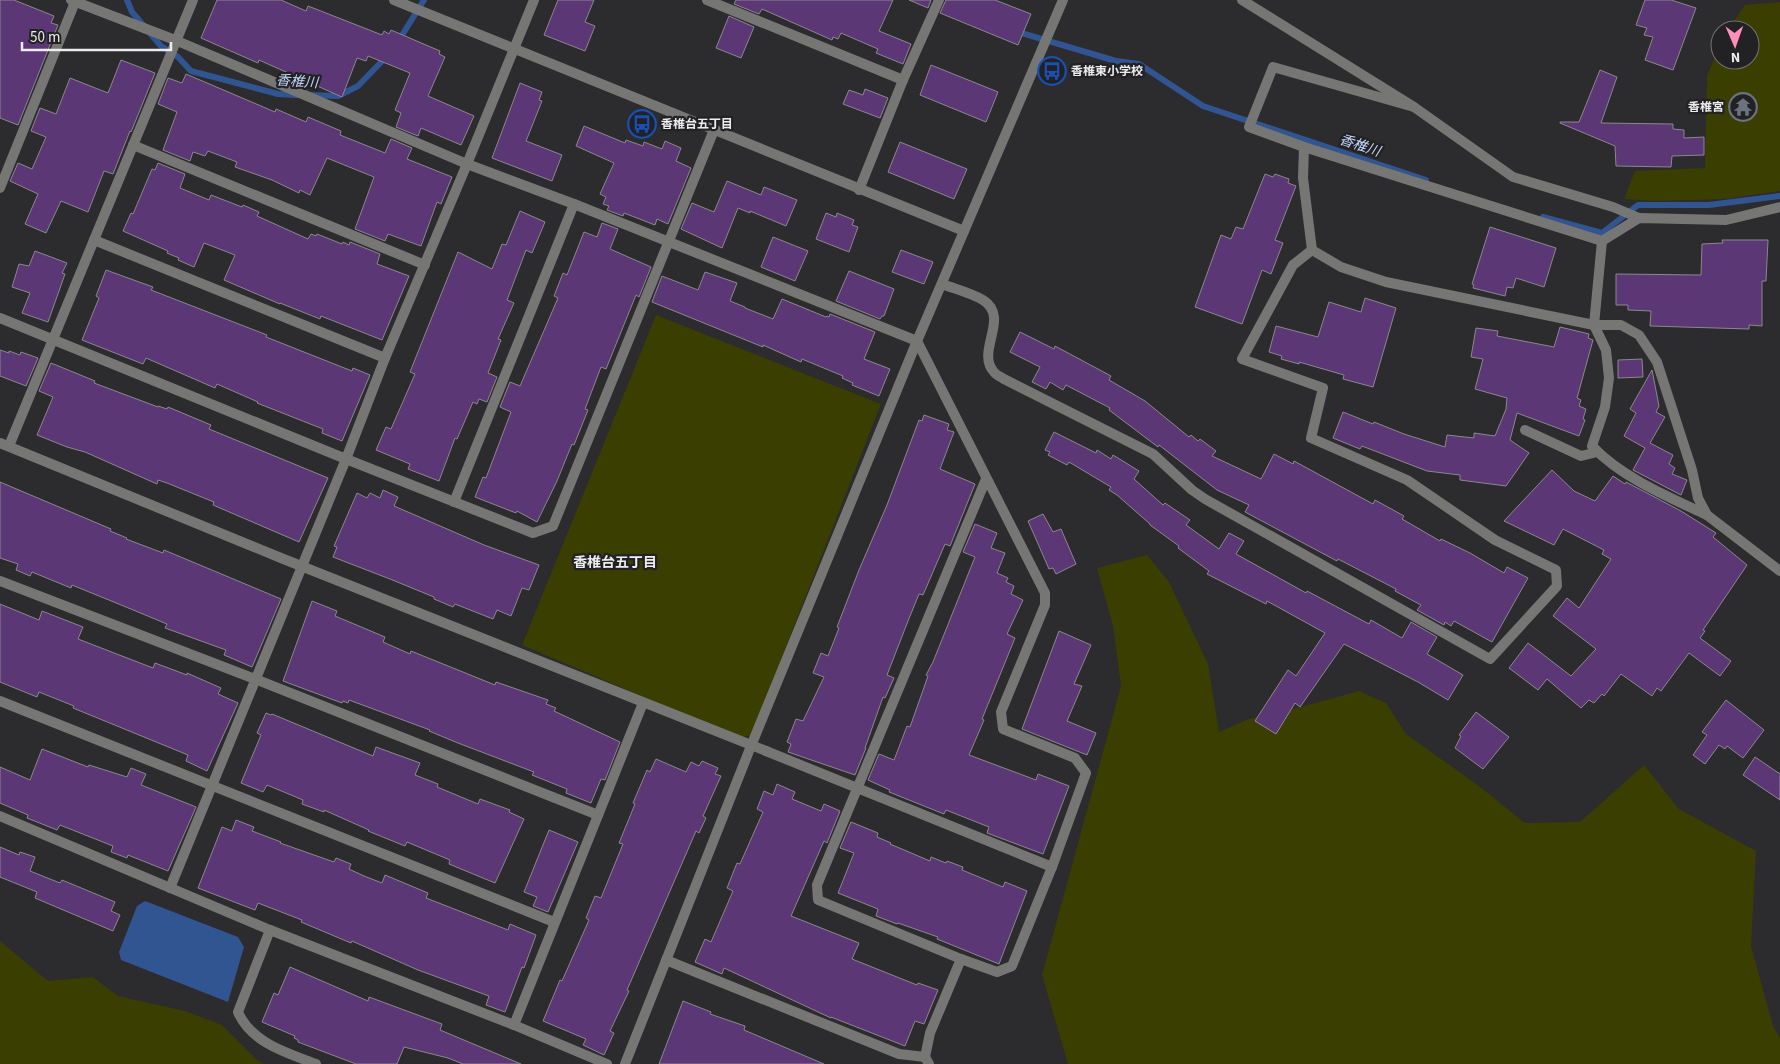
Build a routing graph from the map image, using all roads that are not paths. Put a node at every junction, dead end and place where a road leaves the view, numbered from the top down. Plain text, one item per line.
1 (193, 0) edge
2 (394, 0) edge
3 (534, 0) edge
4 (707, 0) edge
5 (939, 0) edge
6 (1062, 0) edge
7 (1242, 0) edge
8 (73, 1) edge
9 (175, 40) junction
10 (515, 48) junction
11 (904, 80) junction
12 (1414, 107) junction
13 (714, 130) junction
14 (134, 145) junction
15 (1304, 147) junction
16 (468, 164) junction
17 (0, 188) edge
18 (859, 190) junction
19 (574, 204) junction
20 (1780, 207) edge
21 (1639, 218) junction
22 (964, 232) junction
23 (94, 240) junction
24 (1602, 241) junction
25 (668, 243) junction
26 (1312, 250) junction
27 (425, 265) junction
28 (942, 284) junction
29 (0, 318) edge
30 (1594, 325) junction
31 (53, 341) junction
32 (917, 341) junction
33 (385, 358) junction
34 (1525, 430) dead end
35 (5, 444) edge
36 (1597, 452) junction
37 (346, 459) junction
38 (986, 479) junction
39 (454, 502) junction
40 (1707, 515) junction
41 (302, 565) junction
42 (1780, 572) edge
43 (0, 581) edge
44 (255, 679) junction
45 (0, 701) edge
46 (643, 704) junction
47 (751, 746) junction
48 (212, 784) junction
49 (857, 788) junction
50 (598, 815) junction
51 (0, 816) edge
52 (1052, 866) junction
53 (170, 888) junction
54 (554, 922) junction
55 (270, 930) junction
56 (961, 959) junction
57 (666, 960) junction
58 (514, 1025) junction
59 (927, 1060) edge
60 (316, 1064) edge
61 (607, 1064) edge
62 (625, 1064) edge

1 - 9 street
2 - 10 street
3 - 10 street
4 - 11 street
5 - 11 street
6 - 22 street
7 - 12 street
8 - 9 street
8 - 17 street
9 - 14 street
9 - 16 street
10 - 13 street
10 - 16 street
11 - 18 street
12 - 15 street
12 - 21 street
13 - 18 street
13 - 25 street
14 - 23 street
14 - 27 street
15 - 24 street
15 - 26 street
16 - 19 street
16 - 27 street
18 - 22 street
19 - 25 street
19 - 39 street
20 - 21 street
21 - 24 street
22 - 28 street
23 - 31 street
23 - 33 street
24 - 30 street
25 - 32 street
25 - 39 street
26 - 28 street
26 - 30 street
27 - 33 street
28 - 32 street
29 - 31 street
30 - 36 street
30 - 40 street
31 - 35 street
31 - 37 street
32 - 38 street
32 - 47 street
33 - 37 street
34 - 36 street
35 - 41 street
36 - 40 street
37 - 39 street
37 - 41 street
38 - 49 street
38 - 52 street
40 - 42 street
41 - 44 street
41 - 46 street
43 - 44 street
44 - 48 street
44 - 50 street
45 - 48 street
46 - 47 street
46 - 50 street
47 - 49 street
47 - 57 street
48 - 53 street
48 - 54 street
49 - 52 street
49 - 56 street
50 - 54 street
51 - 53 street
52 - 56 street
53 - 55 street
54 - 58 street
55 - 58 street
55 - 60 street
56 - 59 street
57 - 59 street
57 - 62 street
58 - 61 street

